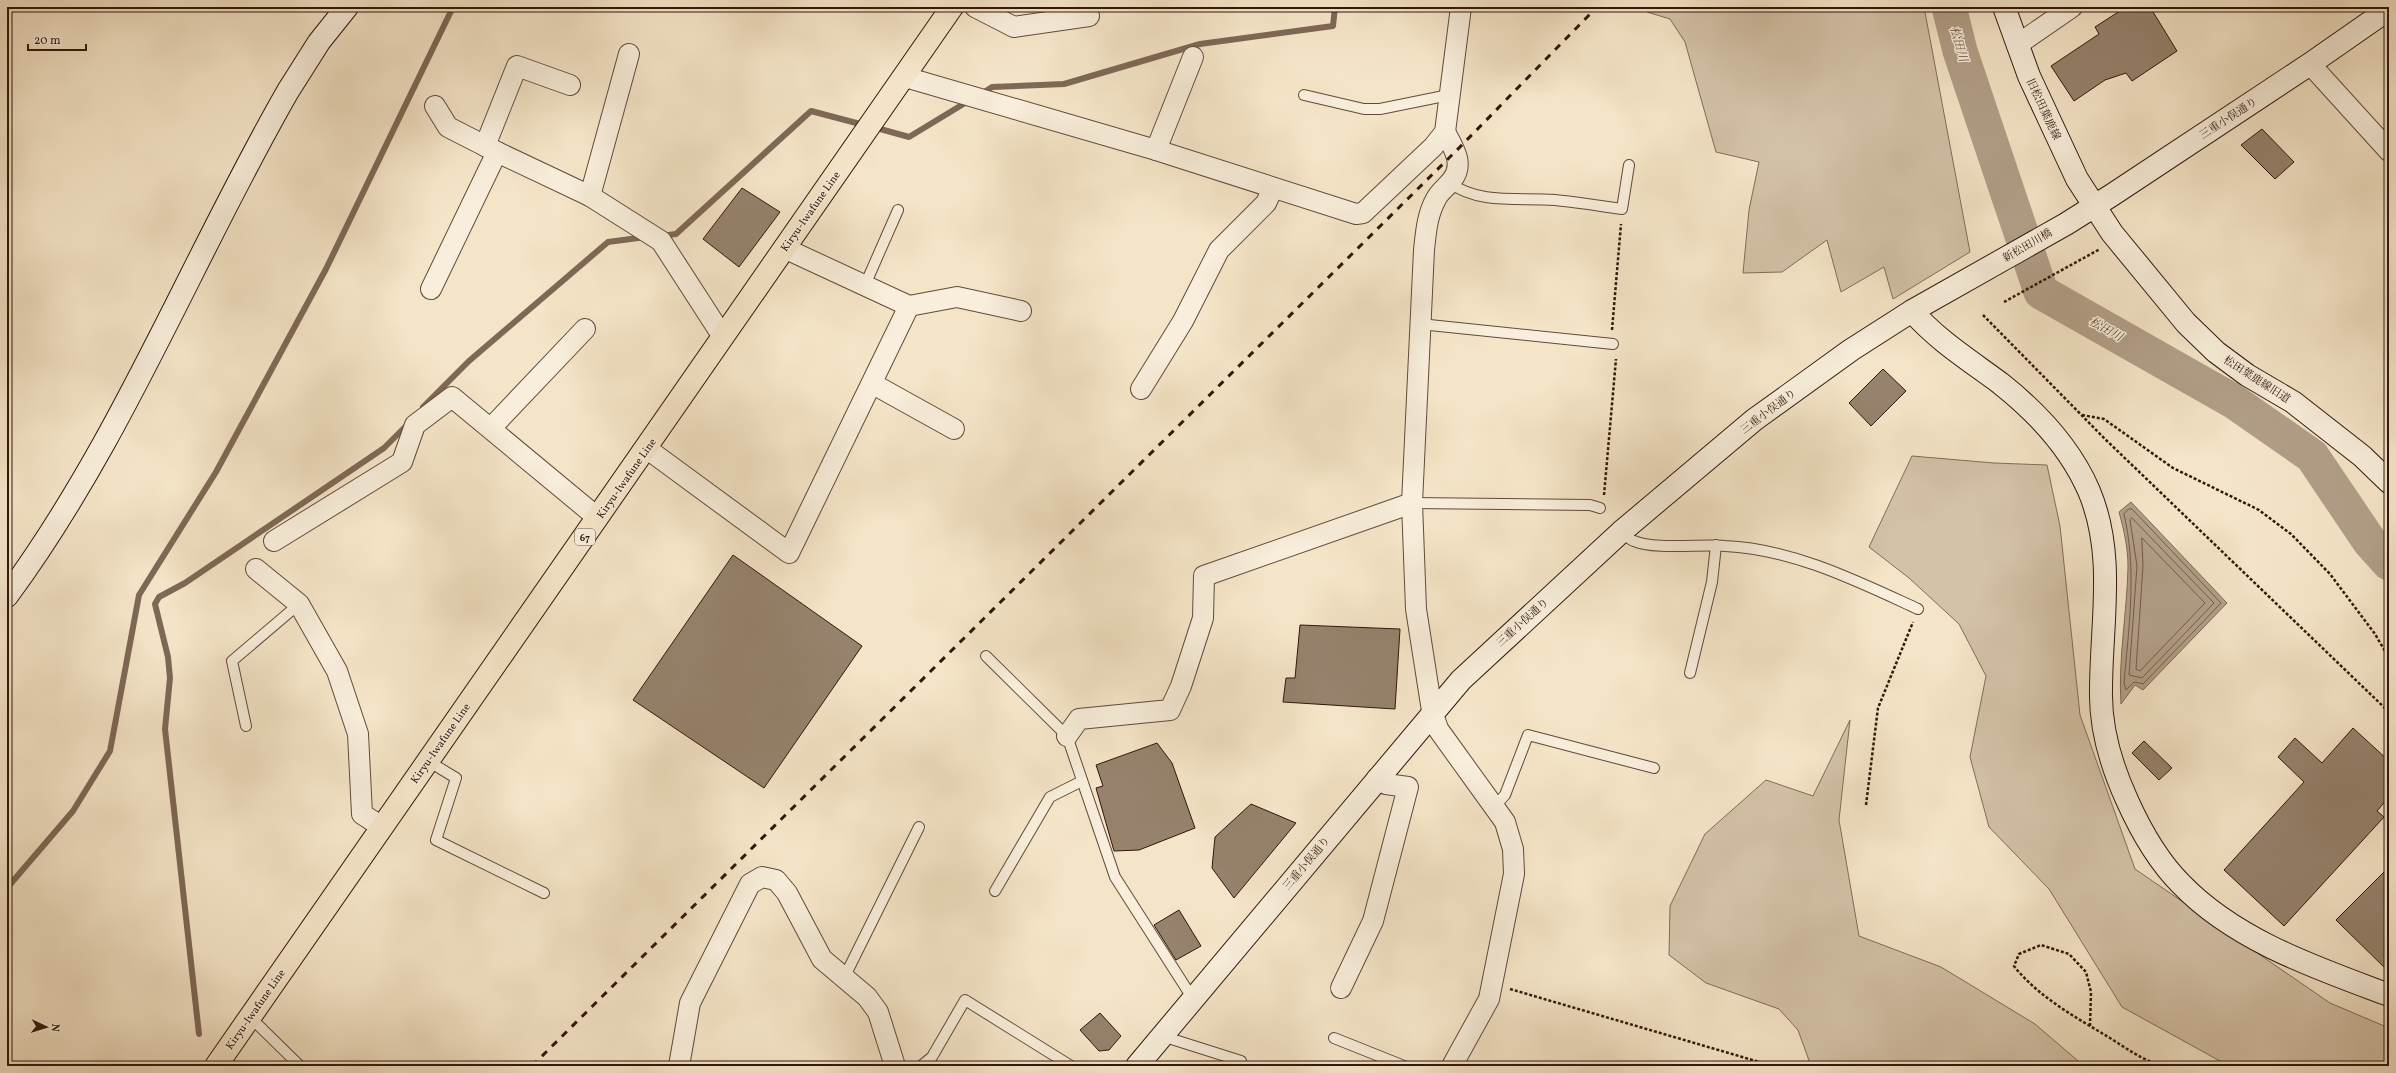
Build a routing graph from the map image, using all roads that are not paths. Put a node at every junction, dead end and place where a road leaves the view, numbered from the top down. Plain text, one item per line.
1 (347, 7) edge
2 (952, 7) edge
3 (975, 7) edge
4 (1461, 7) edge
5 (2004, 7) edge
6 (2072, 7) edge
7 (2389, 9) edge
8 (1089, 16) dead end
9 (2017, 45) junction
10 (629, 54) dead end
11 (1192, 57) dead end
12 (2310, 64) junction
13 (905, 77) junction
14 (570, 85) dead end
15 (1304, 94) dead end
16 (1449, 95) junction
17 (435, 106) dead end
18 (1445, 132) junction
19 (491, 149) junction
20 (1156, 150) junction
21 (2389, 151) edge
22 (1629, 165) dead end
23 (1450, 183) junction
24 (1273, 188) junction
25 (590, 196) junction
26 (2093, 207) junction
27 (898, 210) dead end
28 (2066, 224) joint
29 (784, 248) junction
30 (1990, 267) joint
31 (865, 285) junction
32 (431, 289) dead end
33 (909, 306) junction
34 (1912, 311) junction
35 (1021, 312) dead end
36 (1420, 324) junction
37 (585, 329) dead end
38 (723, 337) junction
39 (1614, 344) dead end
40 (873, 384) junction
41 (1141, 389) dead end
42 (491, 428) junction
43 (954, 429) dead end
44 (646, 448) junction
45 (2389, 482) edge
46 (1412, 503) junction
47 (1600, 508) dead end
48 (598, 518) junction
49 (1621, 532) junction
50 (274, 541) dead end
51 (1716, 545) junction
52 (256, 569) dead end
53 (7, 596) edge
54 (299, 604) junction
55 (1918, 609) road end
56 (986, 656) dead end
57 (1690, 674) dead end
58 (1432, 711) junction
59 (246, 726) dead end
60 (1067, 736) junction
61 (428, 761) junction
62 (1654, 768) dead end
63 (1377, 778) junction
64 (1082, 781) junction
65 (1494, 807) junction
66 (382, 827) junction
67 (919, 828) dead end
68 (995, 891) dead end
69 (544, 893) dead end
70 (845, 976) junction
71 (1341, 988) dead end
72 (2389, 995) edge
73 (1193, 999) junction
74 (250, 1017) junction
75 (1162, 1036) junction
76 (1334, 1038) dead end
77 (216, 1066) edge
78 (300, 1066) edge
79 (678, 1066) edge
80 (895, 1066) edge
81 (921, 1066) edge
82 (1071, 1066) edge
83 (1137, 1066) edge
84 (1239, 1066) edge
85 (1404, 1066) edge
86 (1452, 1066) edge

1 - 53 street
2 - 13 main road, Kiryu-Iwafune Line / 67
3 - 8 street
4 - 16 street
5 - 9 street, 旧松田葉鹿線
6 - 9 street
7 - 12 street, 三重小俣通り
9 - 26 street, 旧松田葉鹿線
10 - 25 street
11 - 20 street
12 - 21 street
12 - 26 street, 三重小俣通り
13 - 20 street
13 - 29 main road, Kiryu-Iwafune Line / 67
14 - 19 street
15 - 16 lane
16 - 18 street
17 - 19 street
18 - 23 street
18 - 24 street
19 - 25 street
19 - 32 street
20 - 24 street
22 - 23 lane
23 - 36 street
24 - 41 street
25 - 38 street
26 - 28 street, 三重小俣通り
26 - 45 street, 松田葉鹿線旧道
27 - 31 lane
28 - 30 street, 新松田川橋
29 - 31 street
29 - 38 main road, Kiryu-Iwafune Line / 67
30 - 34 street, 三重小俣通り
31 - 33 street
33 - 35 street
33 - 40 street
34 - 49 street, 三重小俣通り
34 - 72 street
36 - 39 lane
36 - 46 street
37 - 42 street
38 - 44 main road, Kiryu-Iwafune Line / 67
40 - 43 street
40 - 44 street
42 - 48 street
42 - 50 street
44 - 48 main road, Kiryu-Iwafune Line / 67
46 - 47 lane
46 - 58 street
46 - 60 street
48 - 61 main road, Kiryu-Iwafune Line / 67
49 - 51 lane
49 - 58 street, 三重小俣通り
51 - 55 lane
51 - 57 lane
52 - 54 street
54 - 59 lane
54 - 66 street
56 - 60 lane
58 - 63 street, 三重小俣通り
58 - 65 street
60 - 64 lane
61 - 66 main road, Kiryu-Iwafune Line / 67
61 - 69 lane
62 - 65 lane
63 - 71 street
63 - 73 street, 三重小俣通り
64 - 68 lane
64 - 73 lane
65 - 86 street
66 - 74 main road, Kiryu-Iwafune Line / 67
67 - 70 lane
70 - 79 street
70 - 80 street
73 - 75 street, 三重小俣通り
74 - 77 main road, Kiryu-Iwafune Line / 67
74 - 78 lane
75 - 83 street, 三重小俣通り
75 - 84 lane
76 - 85 lane
81 - 82 lane

